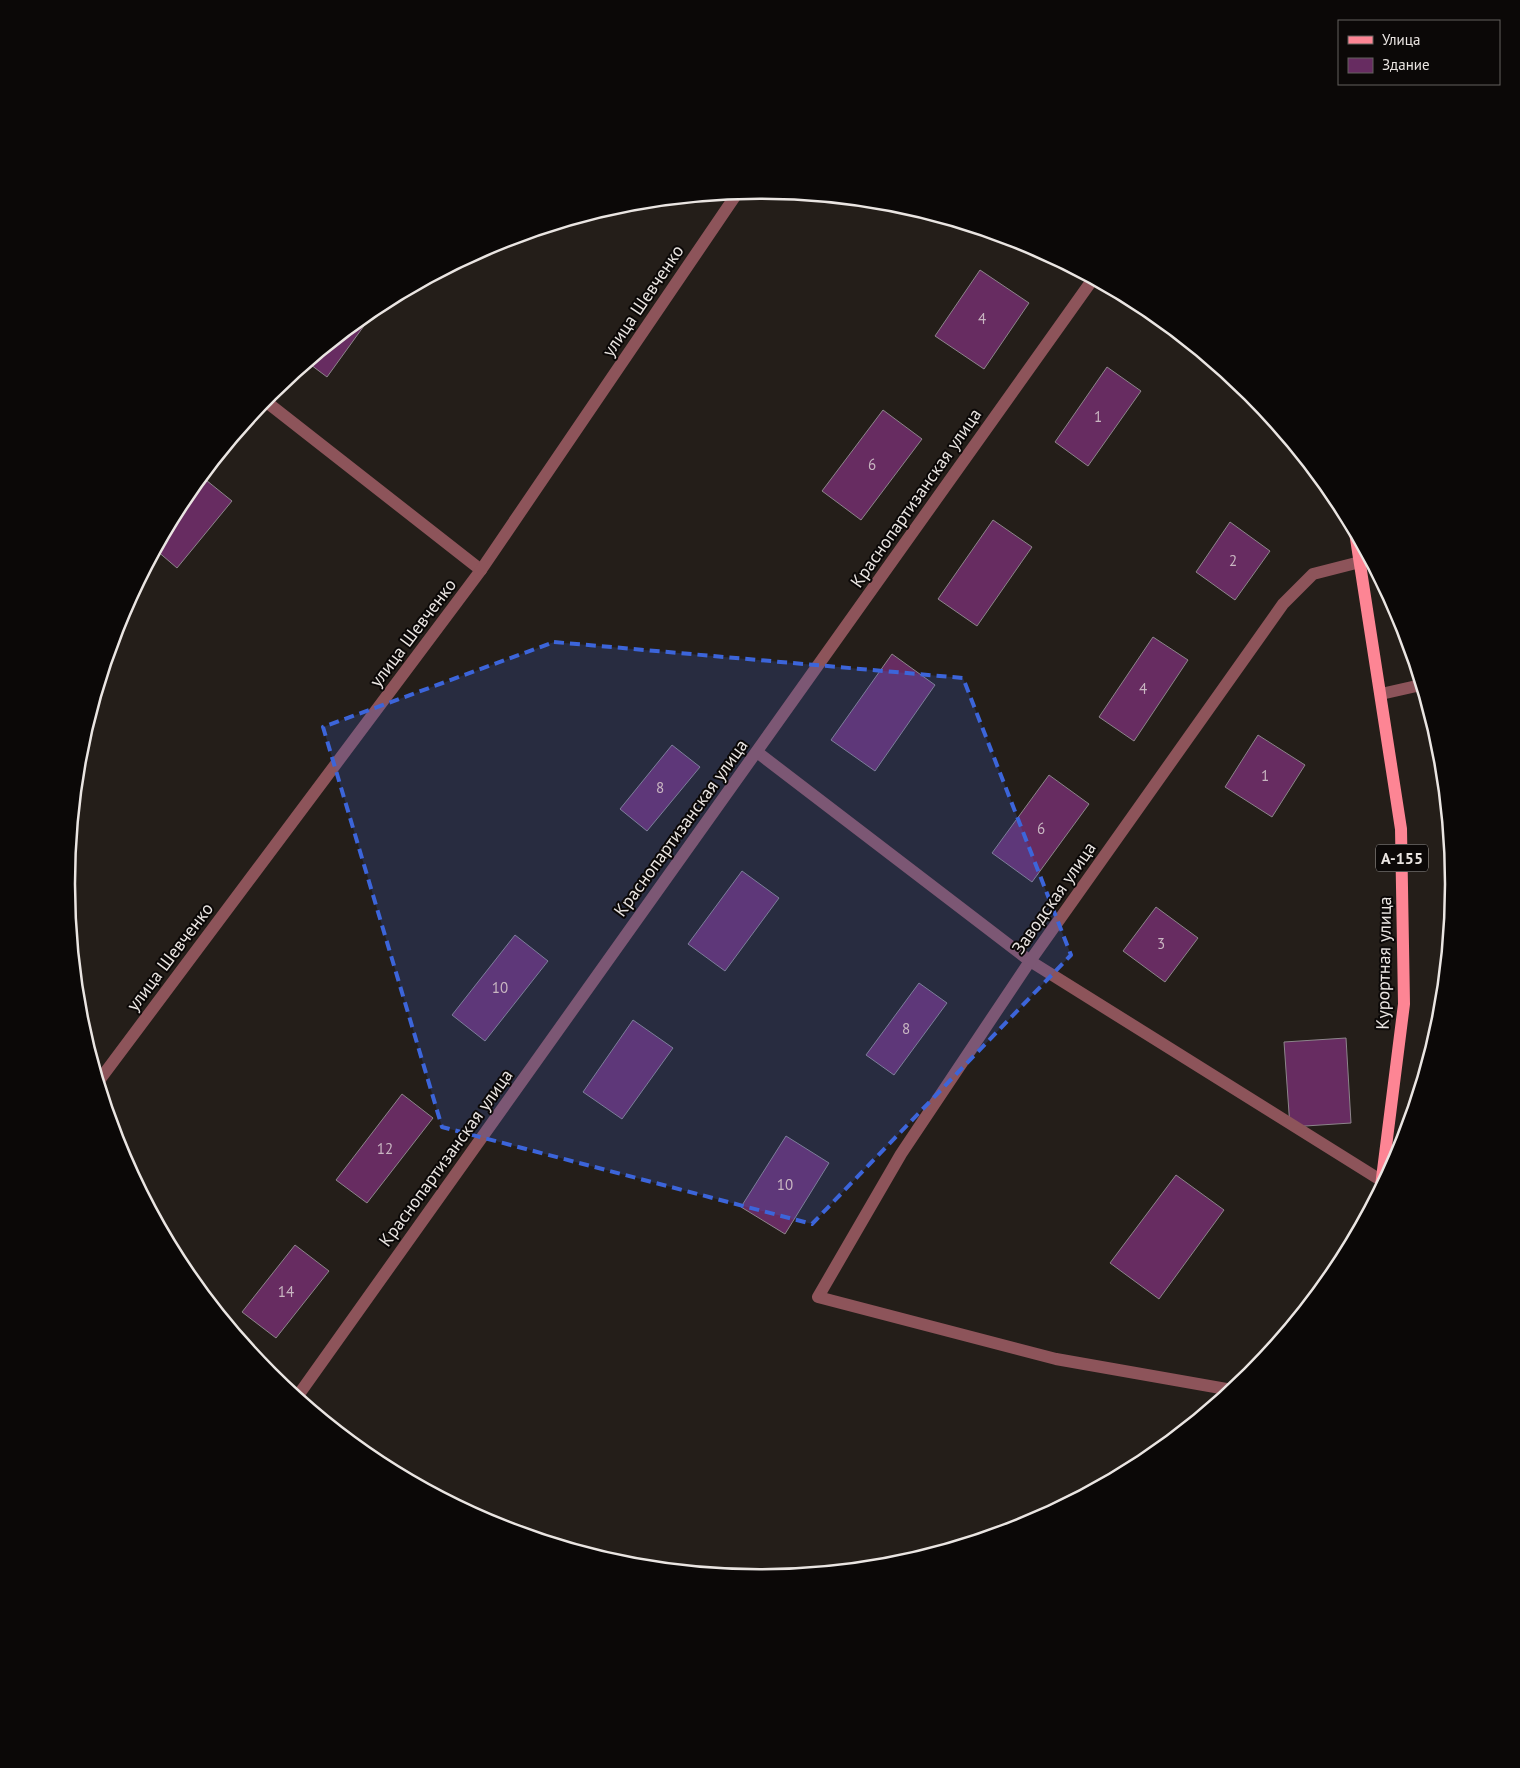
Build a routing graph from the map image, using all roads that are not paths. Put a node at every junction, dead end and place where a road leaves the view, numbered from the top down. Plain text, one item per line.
1 (733, 200) edge
2 (1089, 284) edge
3 (271, 405) edge
4 (1358, 552) edge
5 (1360, 562) junction
6 (481, 570) junction
7 (1416, 686) edge
8 (1381, 694) junction
9 (757, 752) junction
10 (1030, 961) junction
11 (103, 1076) edge
12 (1384, 1165) edge
13 (1377, 1180) edge
14 (1223, 1388) edge
15 (301, 1392) edge

1 - 6 street, улица Шевченко
2 - 9 street, Краснопартизанская улица
3 - 6 street
4 - 5 main road, Курортная улица / А-155
5 - 8 main road, Курортная улица / А-155
5 - 10 street, Заводская улица
6 - 11 street, улица Шевченко
7 - 8 street
8 - 12 main road, Курортная улица / А-155
9 - 10 street
9 - 15 street, Краснопартизанская улица
10 - 13 street
10 - 14 street, Заводская улица

